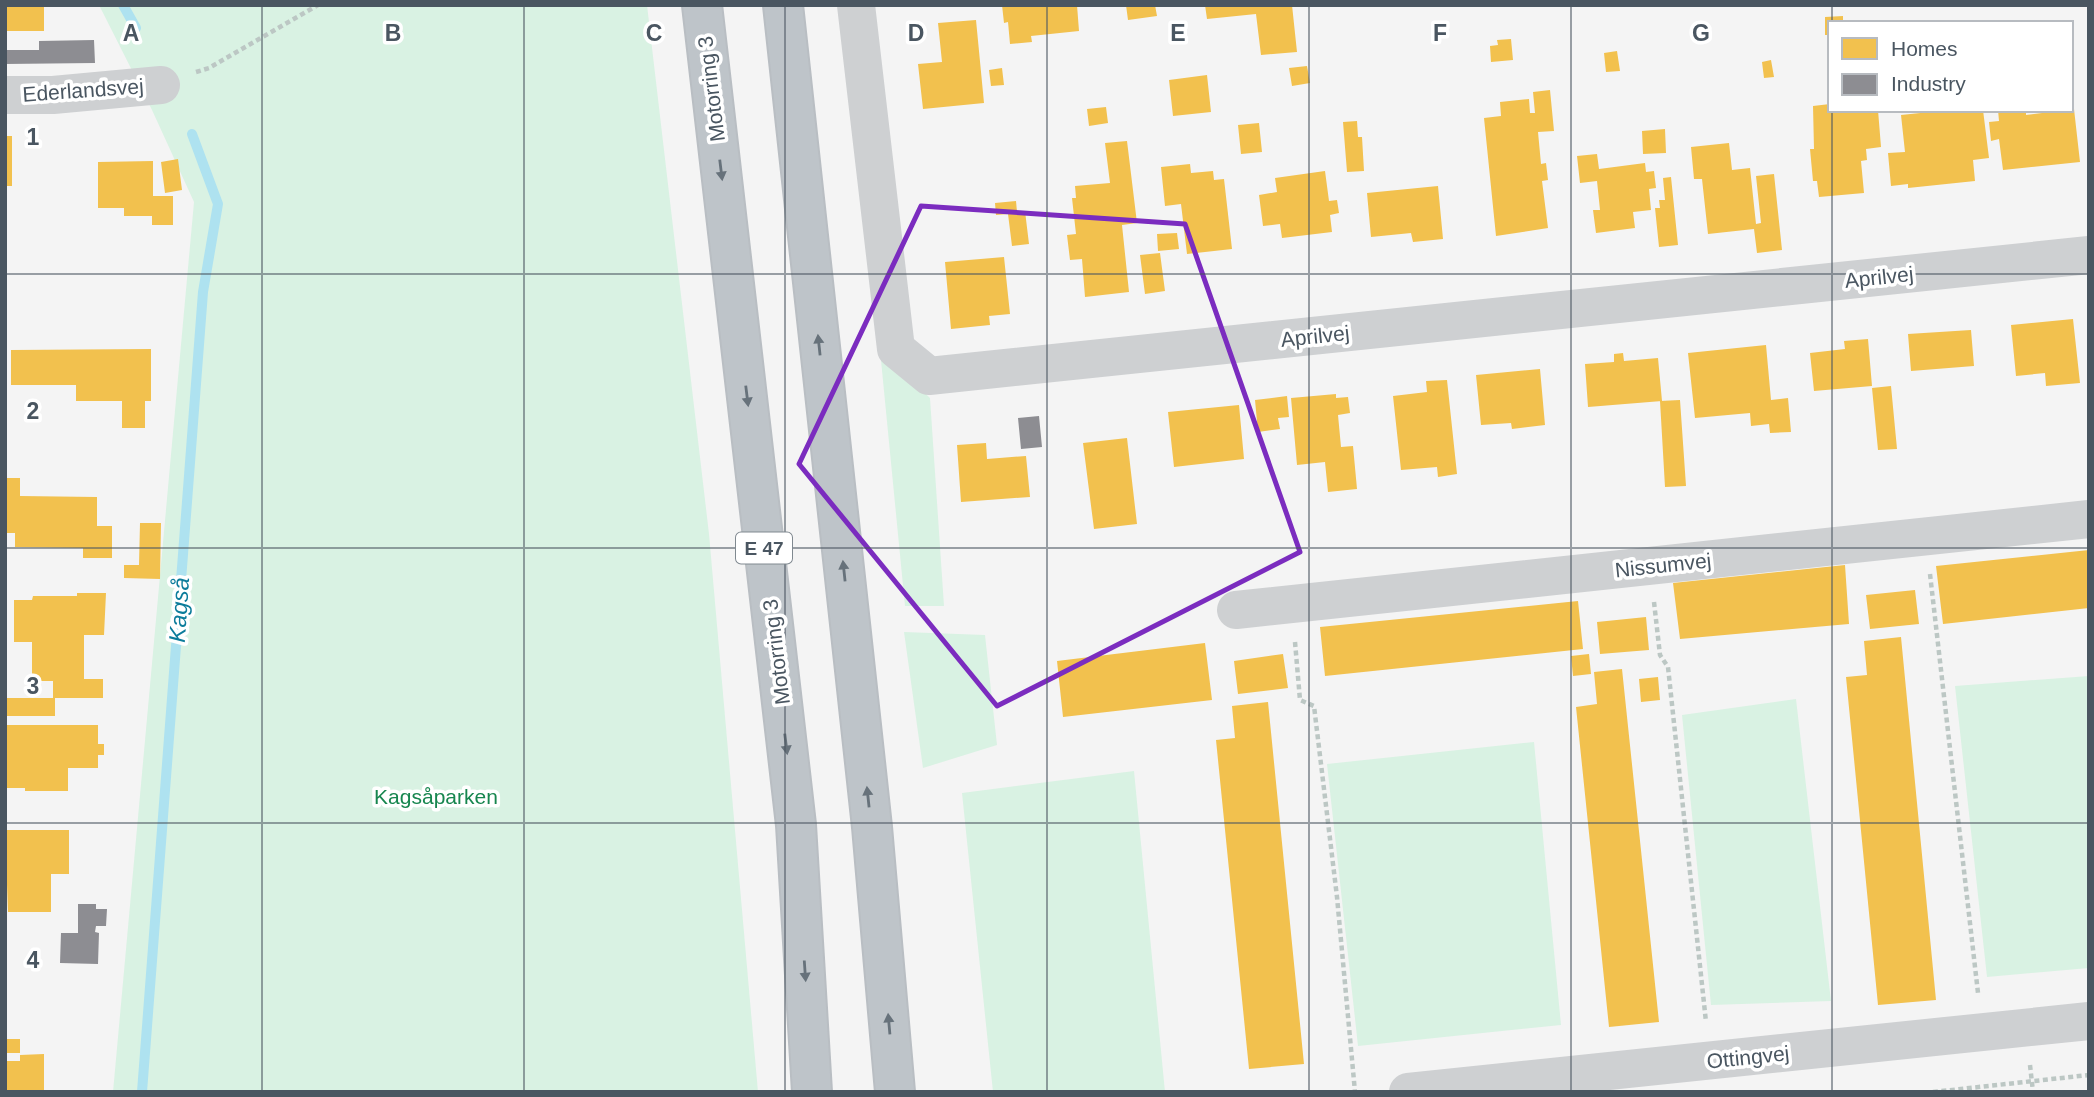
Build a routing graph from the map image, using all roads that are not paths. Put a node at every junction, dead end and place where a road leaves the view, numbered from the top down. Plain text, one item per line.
1 (702, 5) edge
2 (783, 5) edge
3 (856, 5) edge
4 (161, 85) dead end
5 (5, 95) edge
6 (2089, 255) edge
7 (2089, 519) edge
8 (1236, 610) dead end
9 (2089, 1021) edge
10 (812, 1092) edge
11 (895, 1092) edge
12 (1408, 1092) edge

1 -> 10 highway, Motorring 3 / E 47
11 -> 2 highway
3 - 6 street, Aprilvej
4 - 5 street, Ederlandsvej
7 - 8 street, Nissumvej
9 - 12 street, Ottingvej

